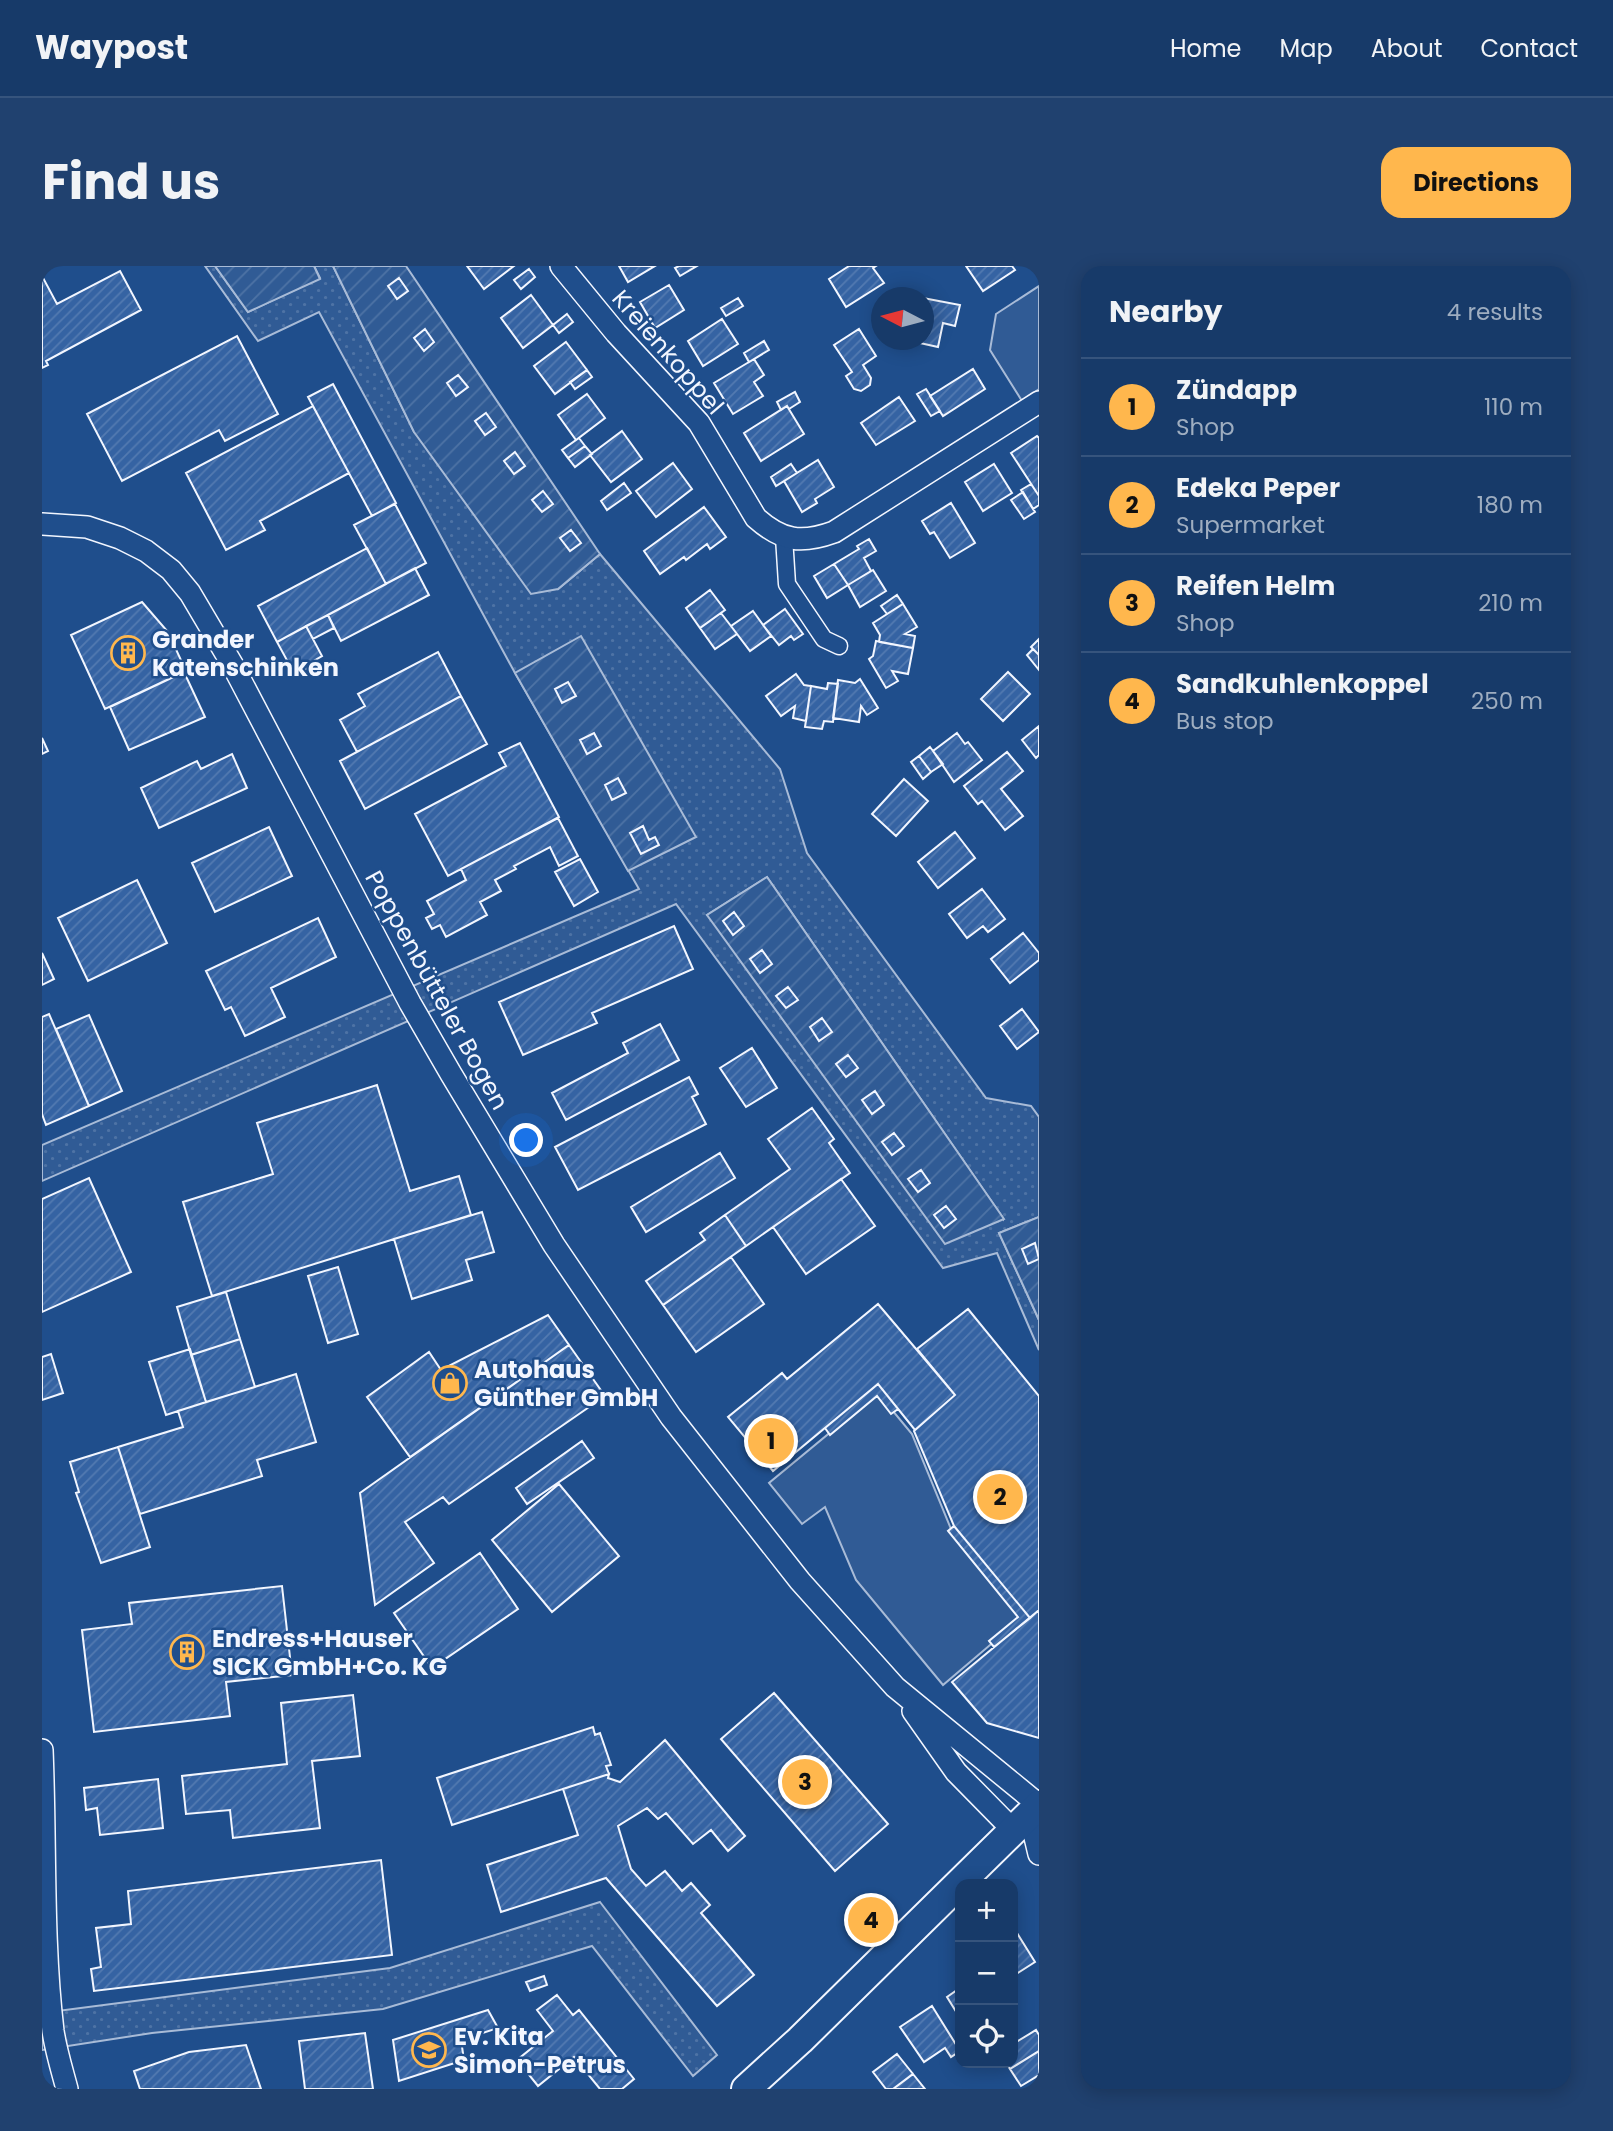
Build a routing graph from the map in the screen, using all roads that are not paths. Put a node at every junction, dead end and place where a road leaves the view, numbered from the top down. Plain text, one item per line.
1 (561, 266) edge
2 (1039, 402) edge
3 (42, 524) edge
4 (784, 537) junction
5 (839, 646) dead end
6 (900, 1693) junction
7 (42, 1751) edge
8 (1026, 1818) edge
9 (1039, 1854) edge
10 (67, 2089) edge
11 (746, 2089) edge

1 - 4 street, Kreienkoppel
2 - 4 street
3 - 6 street, Poppenbütteler Bogen
4 - 5 street
6 - 8 street, Poppenbütteler Bogen
6 - 8 street, Poppenbütteler Bogen
7 - 10 street
8 - 9 street
8 - 11 main road

